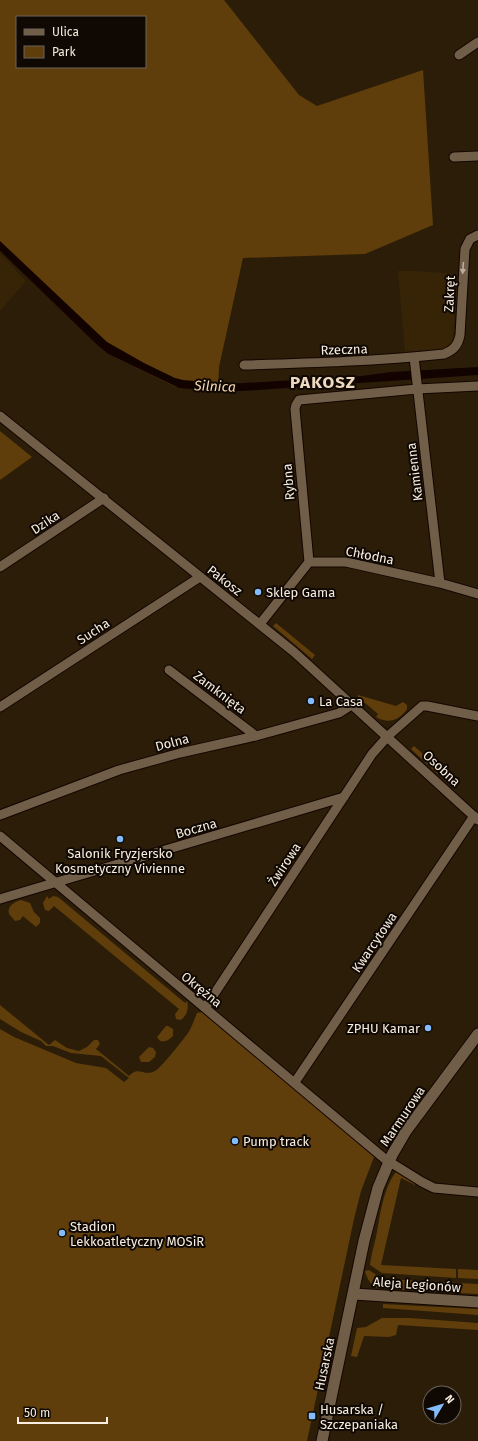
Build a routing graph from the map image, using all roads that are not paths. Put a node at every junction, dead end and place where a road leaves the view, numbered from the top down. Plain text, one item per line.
1 (478, 42) edge
2 (459, 55) dead end
3 (478, 156) edge
4 (454, 157) dead end
5 (478, 236) edge
6 (444, 354) joint
7 (414, 362) junction
8 (244, 365) dead end
9 (417, 386) junction
10 (478, 386) edge
11 (0, 416) edge
12 (104, 498) junction
13 (309, 562) junction
14 (0, 567) edge
15 (200, 576) junction
16 (440, 583) junction
17 (478, 594) edge
18 (260, 624) junction
19 (169, 670) dead end
20 (353, 704) junction
21 (0, 707) edge
22 (478, 716) edge
23 (256, 736) junction
24 (388, 736) junction
25 (344, 797) junction
26 (0, 815) edge
27 (476, 818) edge
28 (0, 836) edge
29 (55, 883) junction
30 (0, 900) edge
31 (205, 1008) junction
32 (478, 1034) edge
33 (295, 1082) junction
34 (389, 1161) junction
35 (478, 1192) edge
36 (354, 1294) junction
37 (478, 1302) edge
38 (322, 1441) edge

1 - 2 street
3 - 4 street
5 -> 6 street, Zakręt
6 - 7 street, Rzeczna
7 - 8 street, Rzeczna
7 - 9 street, Kamienna
9 - 10 street
9 - 13 street, Rybna
9 - 16 street, Kamienna
11 - 12 street, Pakosz
12 - 14 street, Dzika
12 - 15 street, Pakosz
13 - 16 street, Chłodna
13 - 18 street
15 - 18 street, Pakosz
15 - 21 street, Sucha
16 - 17 street, Chłodna
18 - 20 street, Pakosz
19 - 23 street, Zamknięta
20 - 23 street, Dolna
20 - 24 street, Pakosz
22 - 24 street
23 - 26 street, Dolna
24 - 25 street, Żwirowa
24 - 27 street, Osobna
25 - 29 street, Boczna
25 - 31 street, Żwirowa
27 - 33 street, Kwarcytowa
28 - 29 street, Okrężna
29 - 30 street, Boczna
29 - 31 street, Okrężna
31 - 33 street, Okrężna
32 - 34 main road, Marmurowa
33 - 34 street, Okrężna
34 - 35 street, Okrężna
34 - 36 main road, Marmurowa
36 - 37 main road, Aleja Legionów
36 - 38 main road, Husarska

